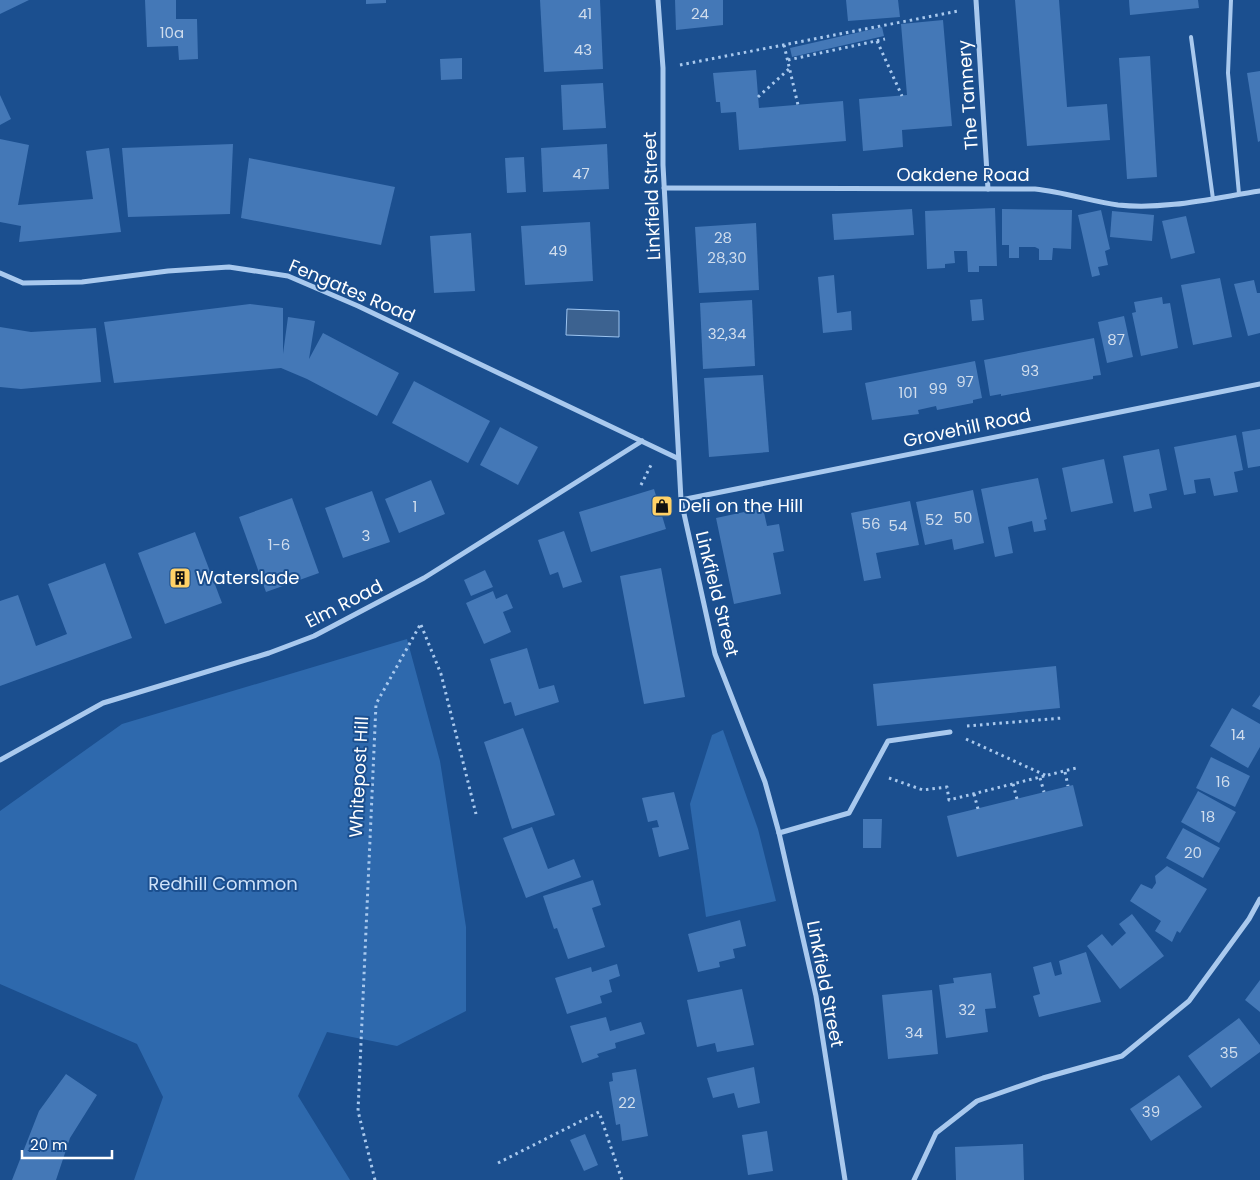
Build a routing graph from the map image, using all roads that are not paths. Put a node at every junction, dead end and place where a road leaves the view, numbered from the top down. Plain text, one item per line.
1 (658, 0) edge
2 (976, 0) edge
3 (1231, 0) edge
4 (1191, 37) dead end
5 (664, 188) junction
6 (988, 189) junction
7 (1260, 191) edge
8 (1240, 194) junction
9 (1213, 199) junction
10 (0, 274) edge
11 (1260, 384) edge
12 (642, 441) junction
13 (677, 458) junction
14 (681, 500) junction
15 (950, 732) road end
16 (0, 760) edge
17 (779, 833) junction
18 (1260, 899) edge
19 (845, 1180) edge
20 (914, 1180) edge

1 - 5 street, Linkfield Street
2 - 6 street, The Tannery
3 - 8 lane
4 - 9 lane
5 - 6 street, Oakdene Road
5 - 13 street, Linkfield Street
6 - 9 street, Oakdene Road
7 - 8 street, Oakdene Road
8 - 9 street, Oakdene Road
10 - 12 street, Fengates Road
11 - 14 street, Grovehill Road
12 - 13 street
12 - 16 street, Elm Road
13 - 14 street, Linkfield Street
14 - 17 street, Linkfield Street
15 - 17 street
17 - 19 street, Linkfield Street
18 - 20 street

